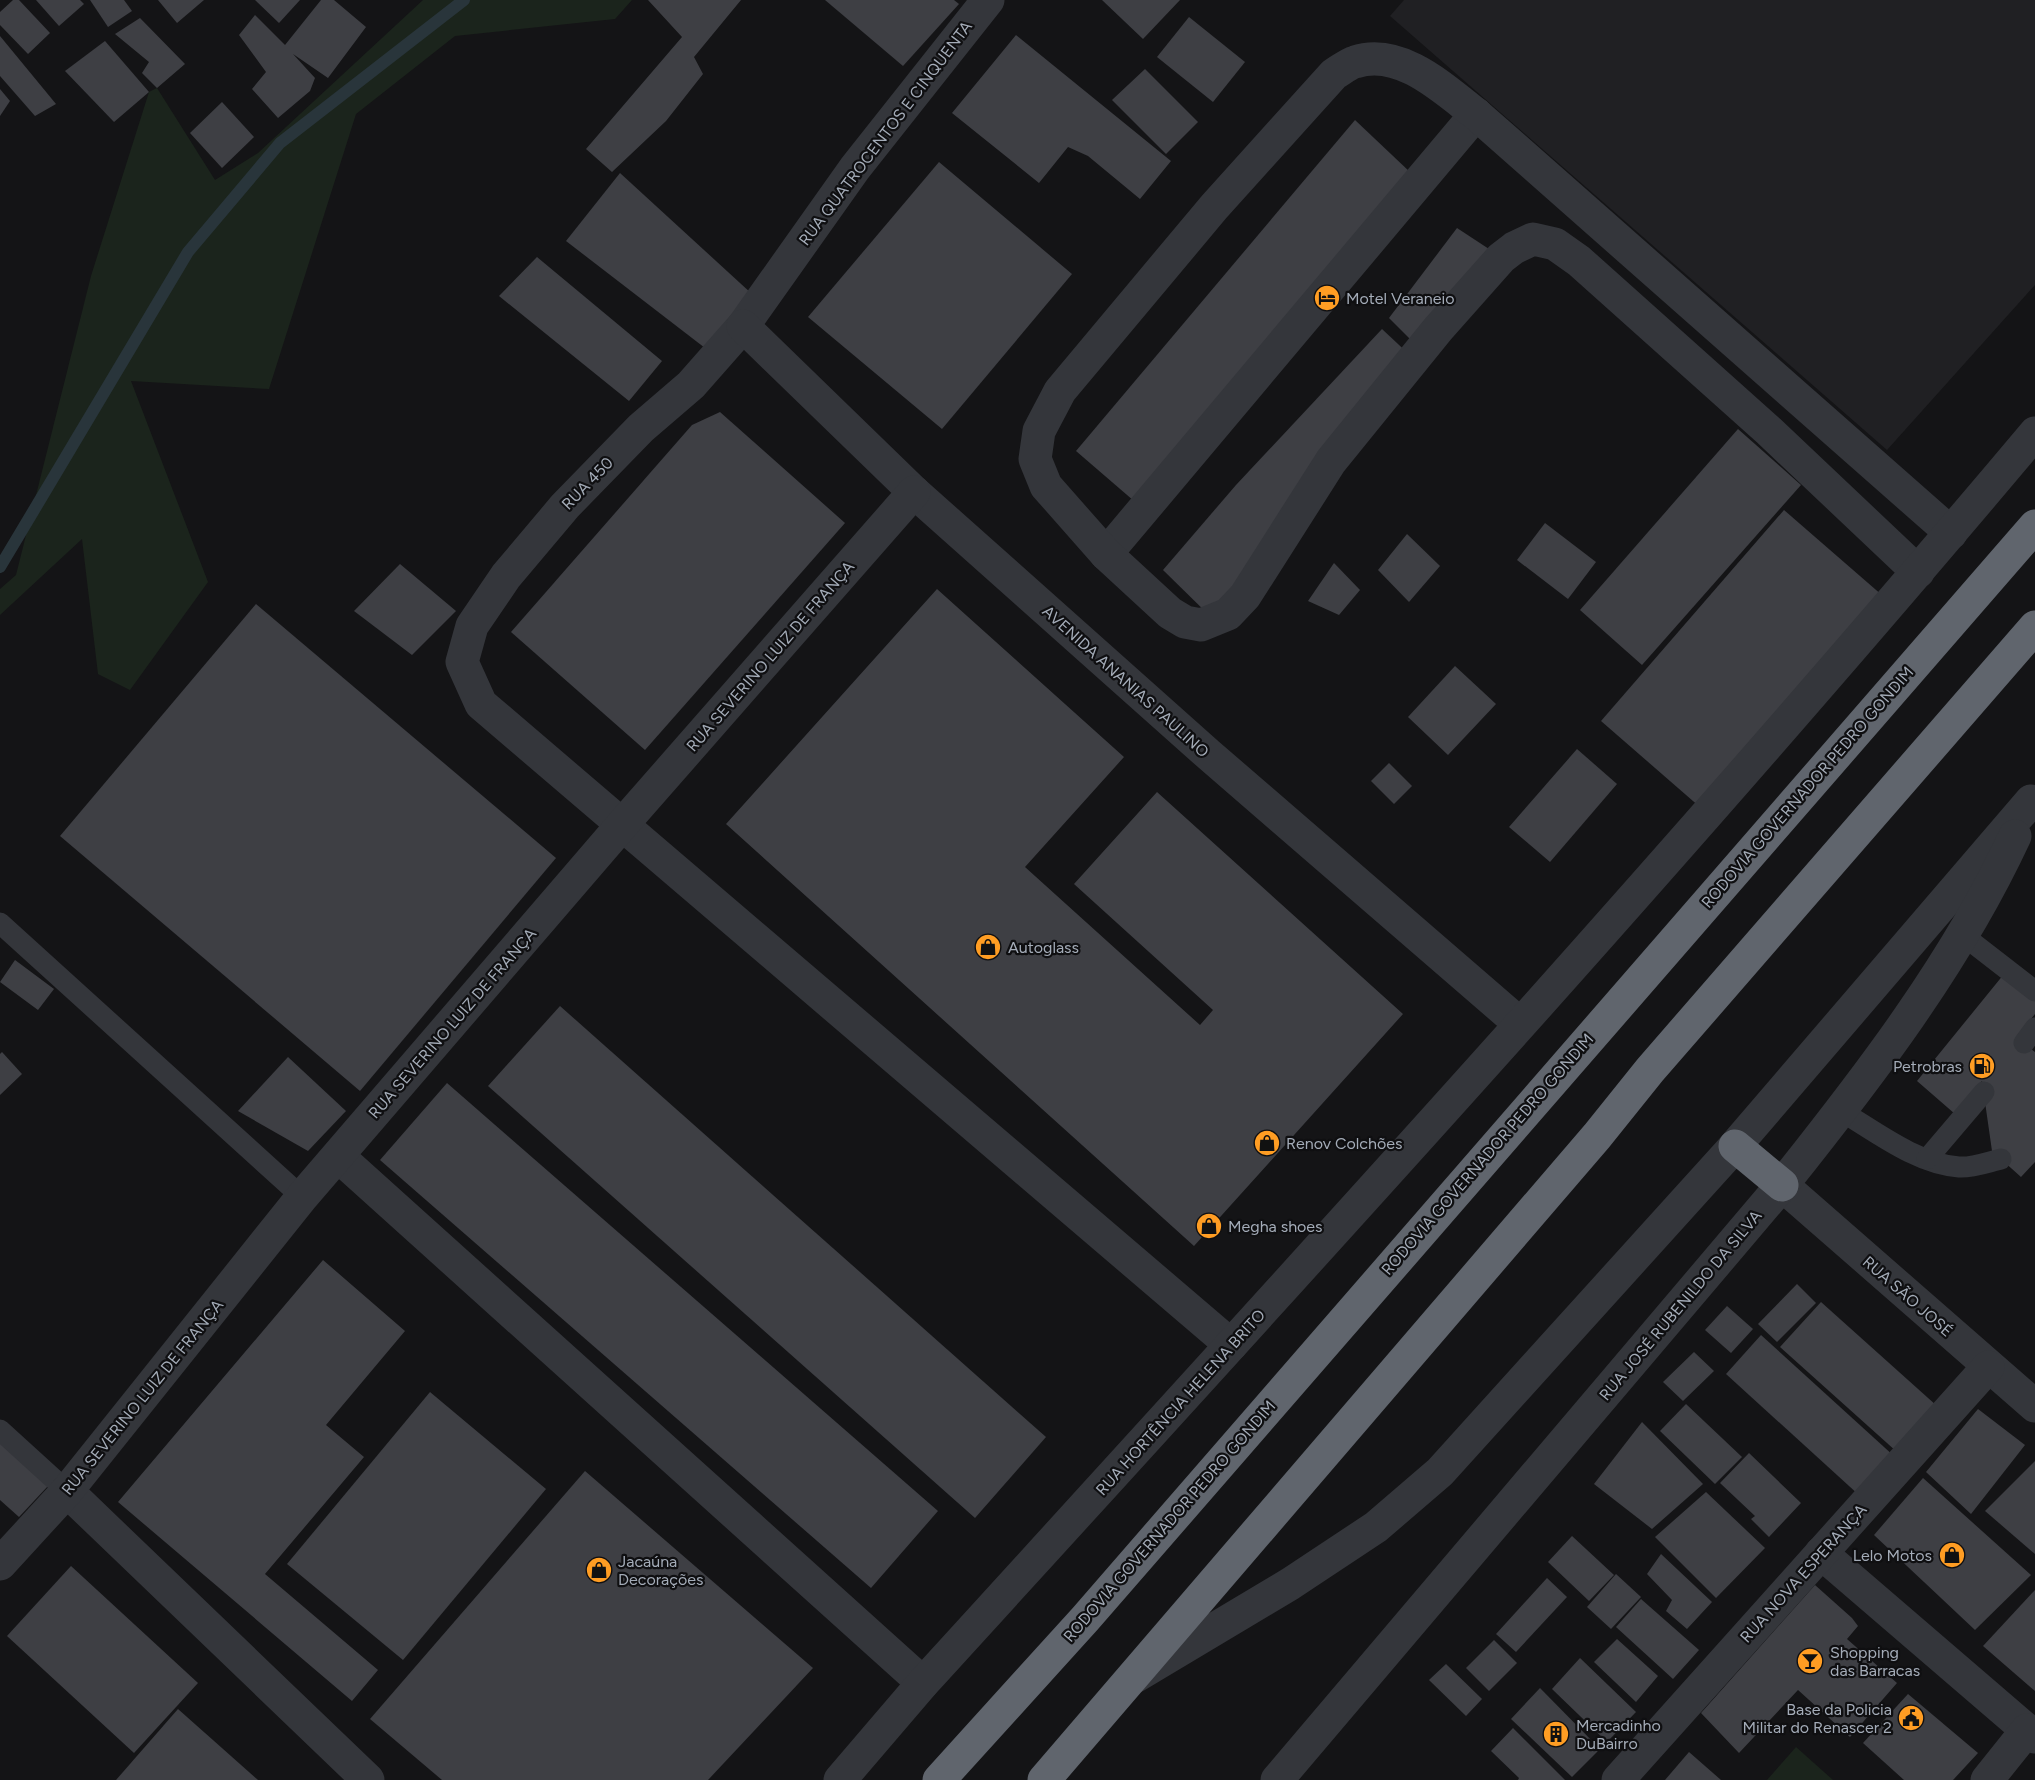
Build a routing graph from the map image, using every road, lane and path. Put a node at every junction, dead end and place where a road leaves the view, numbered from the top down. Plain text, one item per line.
1 (988, 0) edge
2 (1476, 114) junction
3 (743, 326) junction
4 (2035, 433) edge
5 (914, 492) junction
6 (2035, 526) edge
7 (1951, 533) junction
8 (1106, 554) junction
9 (1918, 572) junction
10 (2035, 627) edge
11 (2033, 799) edge
12 (622, 825) junction
13 (0, 923) edge
14 (1964, 936) junction
15 (2035, 991) edge
16 (1519, 1023) junction
17 (1984, 1092) dead end
18 (1841, 1111) junction
19 (1735, 1146) junction
20 (338, 1156) junction
21 (1927, 1159) junction
22 (2001, 1159) dead end
23 (1782, 1185) junction
24 (302, 1197) junction
25 (1231, 1346) junction
26 (1989, 1367) junction
27 (2035, 1406) edge
28 (0, 1430) edge
29 (67, 1491) junction
30 (1821, 1553) junction
31 (0, 1564) edge
32 (1135, 1674) junction
33 (923, 1683) junction
34 (2031, 1733) edge
35 (368, 1780) edge
36 (840, 1780) edge
37 (939, 1780) edge
38 (1044, 1780) edge
39 (1277, 1780) edge
40 (1618, 1780) edge
41 (1987, 1780) edge

1 - 3 street, RUA QUATROCENTOS E CINQUENTA
2 - 7 street
2 - 8 street
2 - 8 street
3 - 5 street, AVENIDA ANANIAS PAULINO
3 - 12 street, RUA 450
4 - 7 street, RUA HORTÊNCIA HELENA BRITO
5 - 12 street, RUA SEVERINO LUIZ DE FRANÇA
5 - 16 street, AVENIDA ANANIAS PAULINO
6 - 37 highway, RODOVIA GOVERNADOR PEDRO GONDIM
7 - 9 street, RUA HORTÊNCIA HELENA BRITO
8 - 9 street
9 - 16 street, RUA HORTÊNCIA HELENA BRITO
10 - 32 highway
11 - 14 street, RUA JOSÉ RUBENILDO DA SILVA
11 - 19 street
12 - 20 street, RUA SEVERINO LUIZ DE FRANÇA
12 - 25 street
13 - 24 lane
14 - 15 lane
14 - 18 street, RUA JOSÉ RUBENILDO DA SILVA
16 - 25 street, RUA HORTÊNCIA HELENA BRITO
17 - 21 lane
18 - 21 lane
18 - 23 street, RUA JOSÉ RUBENILDO DA SILVA
19 - 23 highway
19 - 32 street
20 - 24 street, RUA SEVERINO LUIZ DE FRANÇA
20 - 33 street
21 - 22 lane
23 - 26 street, RUA SÃO JOSÉ
23 - 39 street, RUA JOSÉ RUBENILDO DA SILVA
24 - 29 street, RUA SEVERINO LUIZ DE FRANÇA
25 - 33 street, RUA HORTÊNCIA HELENA BRITO
26 - 27 street, RUA SÃO JOSÉ
26 - 30 street, RUA NOVA ESPERANÇA
28 - 29 lane
29 - 31 street, RUA SEVERINO LUIZ DE FRANÇA
29 - 35 street
30 - 34 street
30 - 40 street, RUA NOVA ESPERANÇA
32 - 38 highway
33 - 36 street, RUA HORTÊNCIA HELENA BRITO
34 - 41 street

